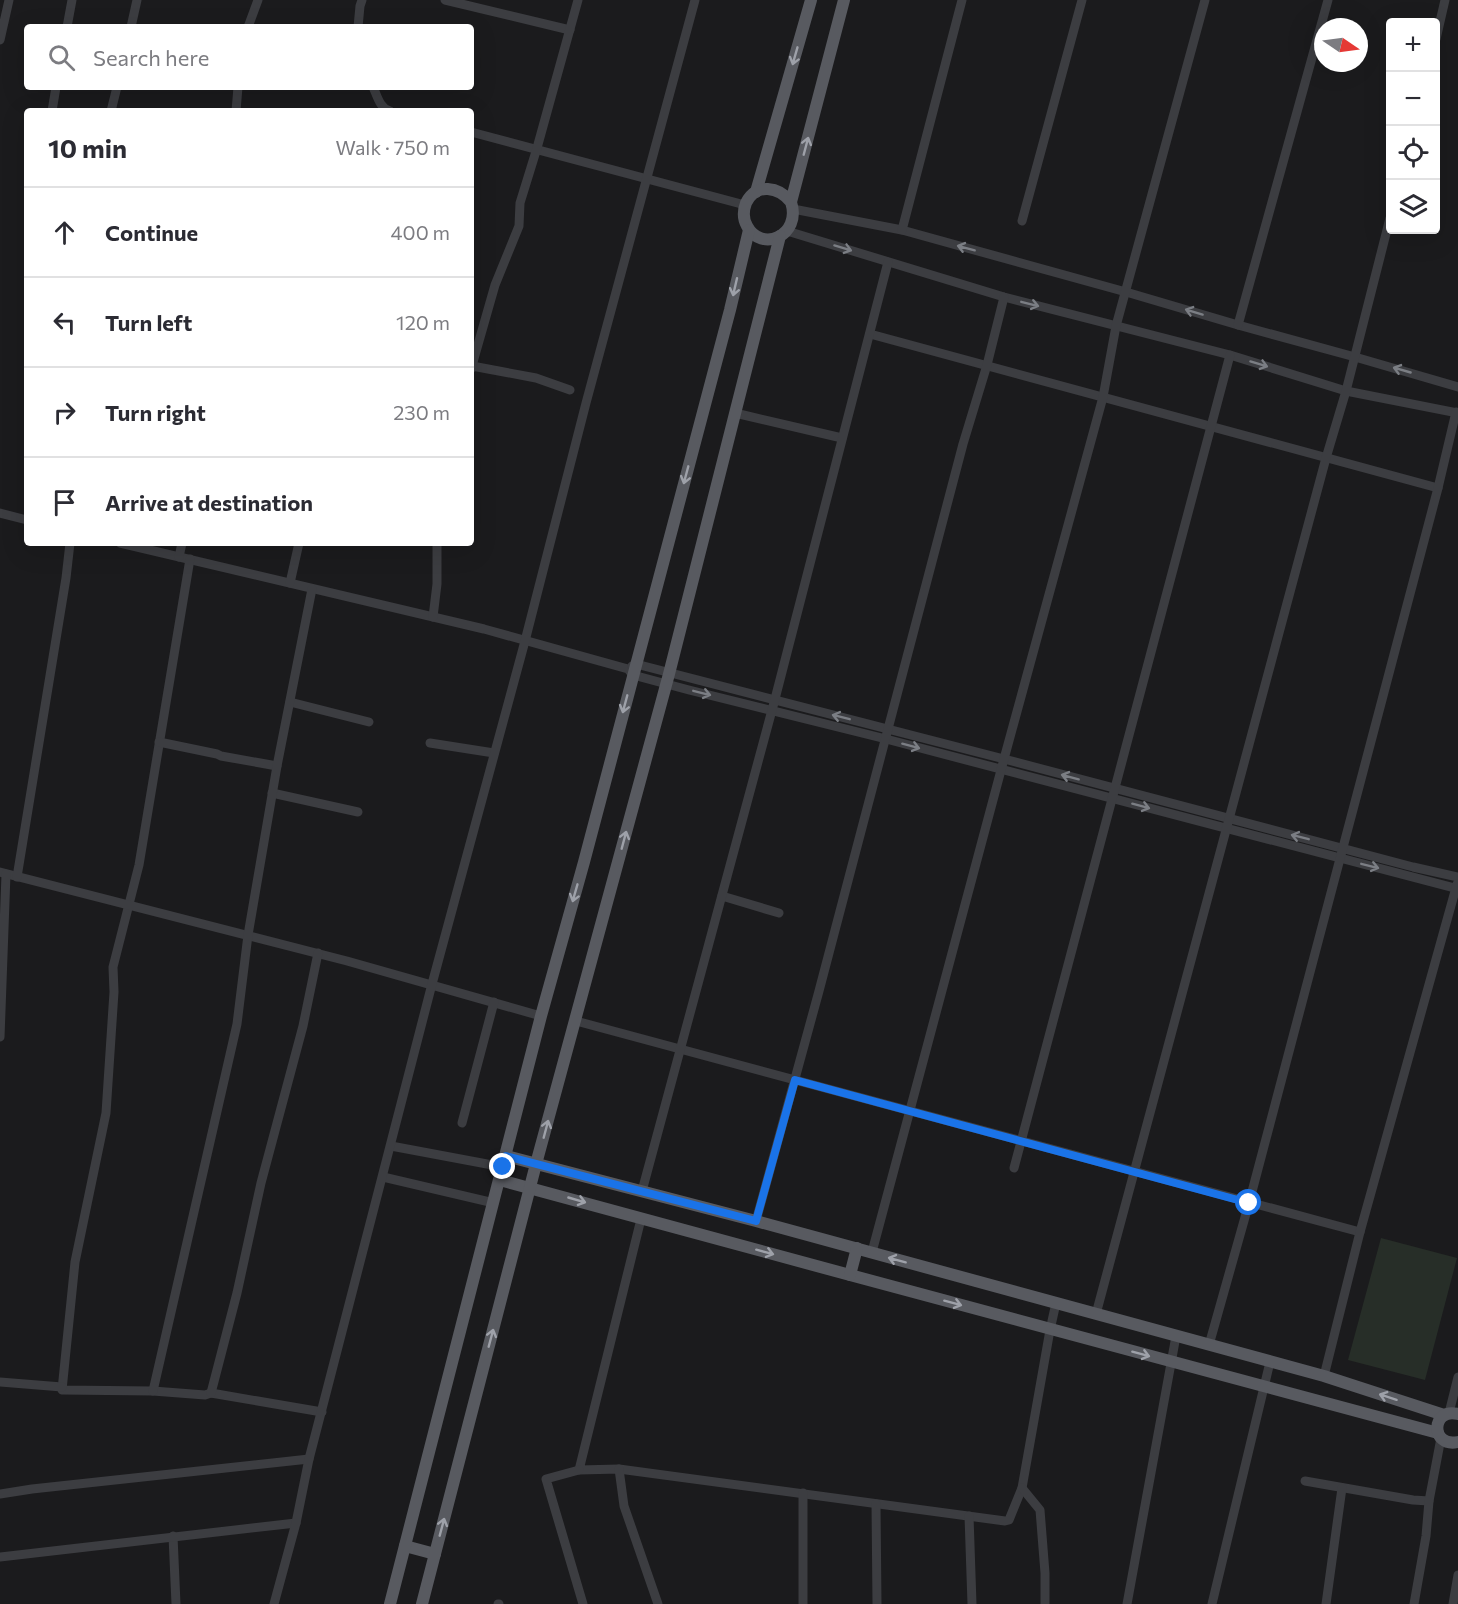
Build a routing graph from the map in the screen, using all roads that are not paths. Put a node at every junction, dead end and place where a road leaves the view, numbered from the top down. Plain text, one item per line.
1 (9, 0) edge
2 (72, 0) edge
3 (137, 0) edge
4 (258, 0) edge
5 (362, 0) edge
6 (445, 0) edge
7 (578, 0) edge
8 (695, 0) edge
9 (811, 0) edge
10 (844, 0) edge
11 (962, 0) edge
12 (1082, 0) edge
13 (1205, 0) edge
14 (1328, 0) edge
15 (1445, 0) edge
16 (471, 3) edge
17 (1440, 22) edge
18 (68, 24) edge
19 (132, 24) edge
20 (249, 24) edge
21 (358, 24) edge
22 (570, 30) junction
23 (0, 40) edge
24 (56, 90) edge
25 (116, 90) edge
26 (238, 90) edge
27 (375, 90) edge
28 (52, 108) edge
29 (112, 108) edge
30 (236, 108) edge
31 (385, 108) edge
32 (474, 133) edge
33 (537, 148) junction
34 (647, 178) junction
35 (756, 192) junction
36 (745, 205) junction
37 (792, 206) junction
38 (1022, 221) dead end
39 (749, 230) junction
40 (902, 230) junction
41 (784, 234) junction
42 (1386, 234) edge
43 (888, 262) junction
44 (1126, 292) junction
45 (1004, 297) junction
46 (1238, 325) junction
47 (1116, 326) junction
48 (870, 334) junction
49 (1230, 355) junction
50 (474, 357) edge
51 (1355, 357) junction
52 (987, 365) junction
53 (474, 368) edge
54 (1458, 387) edge
55 (570, 390) dead end
56 (1346, 391) junction
57 (1103, 397) junction
58 (1457, 412) edge
59 (735, 413) junction
60 (1212, 426) junction
61 (842, 438) junction
62 (1326, 458) junction
63 (1438, 488) junction
64 (0, 513) edge
65 (24, 519) edge
66 (70, 546) edge
67 (133, 546) edge
68 (181, 546) edge
69 (298, 546) edge
70 (437, 546) edge
71 (179, 557) junction
72 (190, 559) junction
73 (290, 584) junction
74 (312, 589) junction
75 (433, 617) junction
76 (525, 641) junction
77 (632, 669) junction
78 (668, 679) junction
79 (775, 699) junction
80 (290, 702) junction
81 (772, 710) junction
82 (369, 722) dead end
83 (889, 729) junction
84 (886, 739) junction
85 (159, 742) junction
86 (430, 743) dead end
87 (494, 753) junction
88 (1004, 759) junction
89 (277, 766) junction
90 (1001, 769) junction
91 (272, 793) junction
92 (1114, 794) junction
93 (358, 812) dead end
94 (1229, 824) junction
95 (1343, 848) junction
96 (1340, 858) junction
97 (3, 873) edge
98 (17, 877) junction
99 (1457, 883) edge
100 (722, 896) junction
101 (129, 904) junction
102 (779, 913) dead end
103 (248, 935) junction
104 (318, 953) junction
105 (432, 984) junction
106 (494, 1002) junction
107 (541, 1016) junction
108 (576, 1021) junction
109 (0, 1037) edge
110 (680, 1049) junction
111 (795, 1080) junction
112 (909, 1111) junction
113 (462, 1123) dead end
114 (1021, 1141) junction
115 (391, 1146) junction
116 (504, 1161) junction
117 (536, 1164) junction
118 (1014, 1168) dead end
119 (1135, 1172) junction
120 (383, 1177) junction
121 (500, 1180) junction
122 (530, 1187) junction
123 (642, 1191) junction
124 (494, 1203) junction
125 (1249, 1203) junction
126 (641, 1219) junction
127 (756, 1221) junction
128 (1360, 1232) junction
129 (857, 1248) junction
130 (872, 1252) junction
131 (850, 1275) junction
132 (1056, 1303) junction
133 (1096, 1314) junction
134 (1050, 1330) junction
135 (1176, 1336) junction
136 (1209, 1345) junction
137 (1170, 1362) junction
138 (1270, 1362) junction
139 (1324, 1376) junction
140 (1458, 1377) edge
141 (0, 1382) edge
142 (62, 1387) junction
143 (1264, 1387) junction
144 (153, 1391) junction
145 (211, 1393) junction
146 (322, 1412) junction
147 (1450, 1414) edge
148 (1439, 1436) junction
149 (1458, 1442) edge
150 (309, 1459) junction
151 (619, 1468) junction
152 (579, 1470) junction
153 (1305, 1481) dead end
154 (1022, 1488) junction
155 (1342, 1488) junction
156 (803, 1493) junction
157 (0, 1494) edge
158 (1429, 1501) junction
159 (876, 1504) junction
160 (969, 1516) junction
161 (296, 1523) junction
162 (173, 1536) junction
163 (405, 1546) junction
164 (435, 1554) junction
165 (0, 1557) edge
166 (1458, 1575) edge
167 (176, 1604) edge
168 (274, 1604) edge
169 (390, 1604) edge
170 (422, 1604) edge
171 (583, 1604) edge
172 (658, 1604) edge
173 (803, 1604) edge
174 (877, 1604) edge
175 (972, 1604) edge
176 (1045, 1604) edge
177 (1127, 1604) edge
178 (1212, 1604) edge
179 (1326, 1604) edge
180 (1414, 1604) edge
181 (1453, 1604) edge

1 - 23 street
2 - 18 street
3 - 19 street
4 - 20 street
5 - 21 street
6 - 16 street
7 - 22 street
8 - 34 street
9 -> 35 main road
37 -> 10 main road
11 - 40 street
12 - 38 street
13 - 44 street
14 - 46 street
15 - 17 street
16 - 22 street
22 - 33 street
24 - 28 street
25 - 29 street
26 - 30 street
27 - 31 street
32 - 33 street
33 - 34 street
33 - 50 street
34 - 36 street
34 - 76 street
35 - 36 main road
35 - 37 main road
36 - 39 main road
37 - 40 street
37 - 41 main road
39 - 41 main road
39 -> 77 main road
44 -> 40 street
41 -> 43 street
41 - 59 main road
42 - 51 street
43 - 45 street
43 - 48 street
46 -> 44 street
44 - 47 street
45 -> 47 street
45 - 52 street
46 - 51 street
47 - 49 street
47 - 57 street
48 - 52 street
48 - 61 street
49 -> 56 street
49 - 60 street
54 -> 51 street
51 - 56 street
52 - 57 street
52 - 83 street
53 - 55 street
56 - 58 street
56 - 62 street
57 - 60 street
57 - 88 street
58 - 63 street
59 - 61 street
59 - 78 main road
60 - 62 street
60 - 92 street
61 - 79 street
62 - 63 street
62 - 94 street
63 - 95 street
64 - 65 street
66 - 98 street
67 - 71 street
68 - 71 street
69 - 73 street
70 - 75 street
71 - 72 street
72 - 73 street
72 - 85 street
73 - 74 street
74 - 75 street
74 - 80 street
75 - 76 street
76 - 77 street
76 - 87 street
77 - 78 street
77 -> 107 main road
78 - 79 street
78 -> 81 street
108 -> 78 main road
79 - 81 street
83 -> 79 street
80 - 82 street
80 - 89 street
81 - 84 street
81 - 100 street
83 - 84 street
83 - 88 street
84 -> 90 street
84 - 111 street
85 - 89 street
85 - 101 street
86 - 87 street
87 - 105 street
88 - 90 street
92 -> 88 street
89 - 91 street
90 - 92 street
90 - 112 street
91 - 93 street
91 - 103 street
92 - 94 street
92 - 114 street
95 -> 94 street
94 - 96 street
94 - 119 street
95 - 96 street
95 - 99 street
96 -> 99 street
96 - 125 street
97 - 98 street
97 - 109 street
98 - 101 street
99 - 128 street
100 - 102 street
100 - 110 street
101 - 103 street
101 - 142 street
103 - 104 street
103 - 144 street
104 - 105 street
104 - 145 street
105 - 106 street
105 - 115 street
106 - 107 street
106 - 113 street
107 - 116 main road
108 - 110 street
117 -> 108 main road
110 - 111 street
110 - 123 street
111 - 112 street
111 - 127 street
112 - 114 street
112 - 130 street
114 - 118 street
114 - 119 street
115 - 116 street
115 - 120 street
116 - 117 main road
116 - 121 main road
117 - 122 main road
117 - 123 main road
119 - 125 street
119 - 133 street
120 - 124 street
120 - 146 street
121 - 122 main road
121 - 124 main road
122 -> 126 main road
164 -> 122 main road
123 - 127 main road
124 - 163 main road
125 - 128 street
125 - 136 street
126 -> 131 main road
126 - 152 street
127 - 129 main road
128 - 139 street
129 - 130 main road
129 - 131 main road
132 -> 130 main road
131 -> 134 main road
132 - 133 main road
132 - 134 street
133 - 135 main road
134 -> 137 main road
134 - 154 street
135 - 136 main road
135 - 137 street
136 - 138 main road
137 - 143 main road
137 - 177 street
138 - 139 main road
138 - 143 street
147 -> 139 main road
140 - 147 street
141 - 142 street
142 - 144 street
143 - 148 main road
143 - 178 street
144 - 145 street
145 - 146 street
146 - 150 street
147 - 148 main road
148 - 149 main road
148 - 158 street
150 - 157 street
150 - 161 street
151 - 152 street
151 - 156 street
151 - 172 street
152 - 171 street
153 - 155 street
154 - 160 street
154 - 176 street
155 - 158 street
155 - 179 street
156 - 159 street
156 - 173 street
158 - 180 street
159 - 160 street
159 - 174 street
160 - 175 street
161 - 162 street
161 - 168 street
162 - 165 street
162 - 167 street
163 - 164 main road
163 - 169 main road
164 - 170 main road
166 - 181 street

